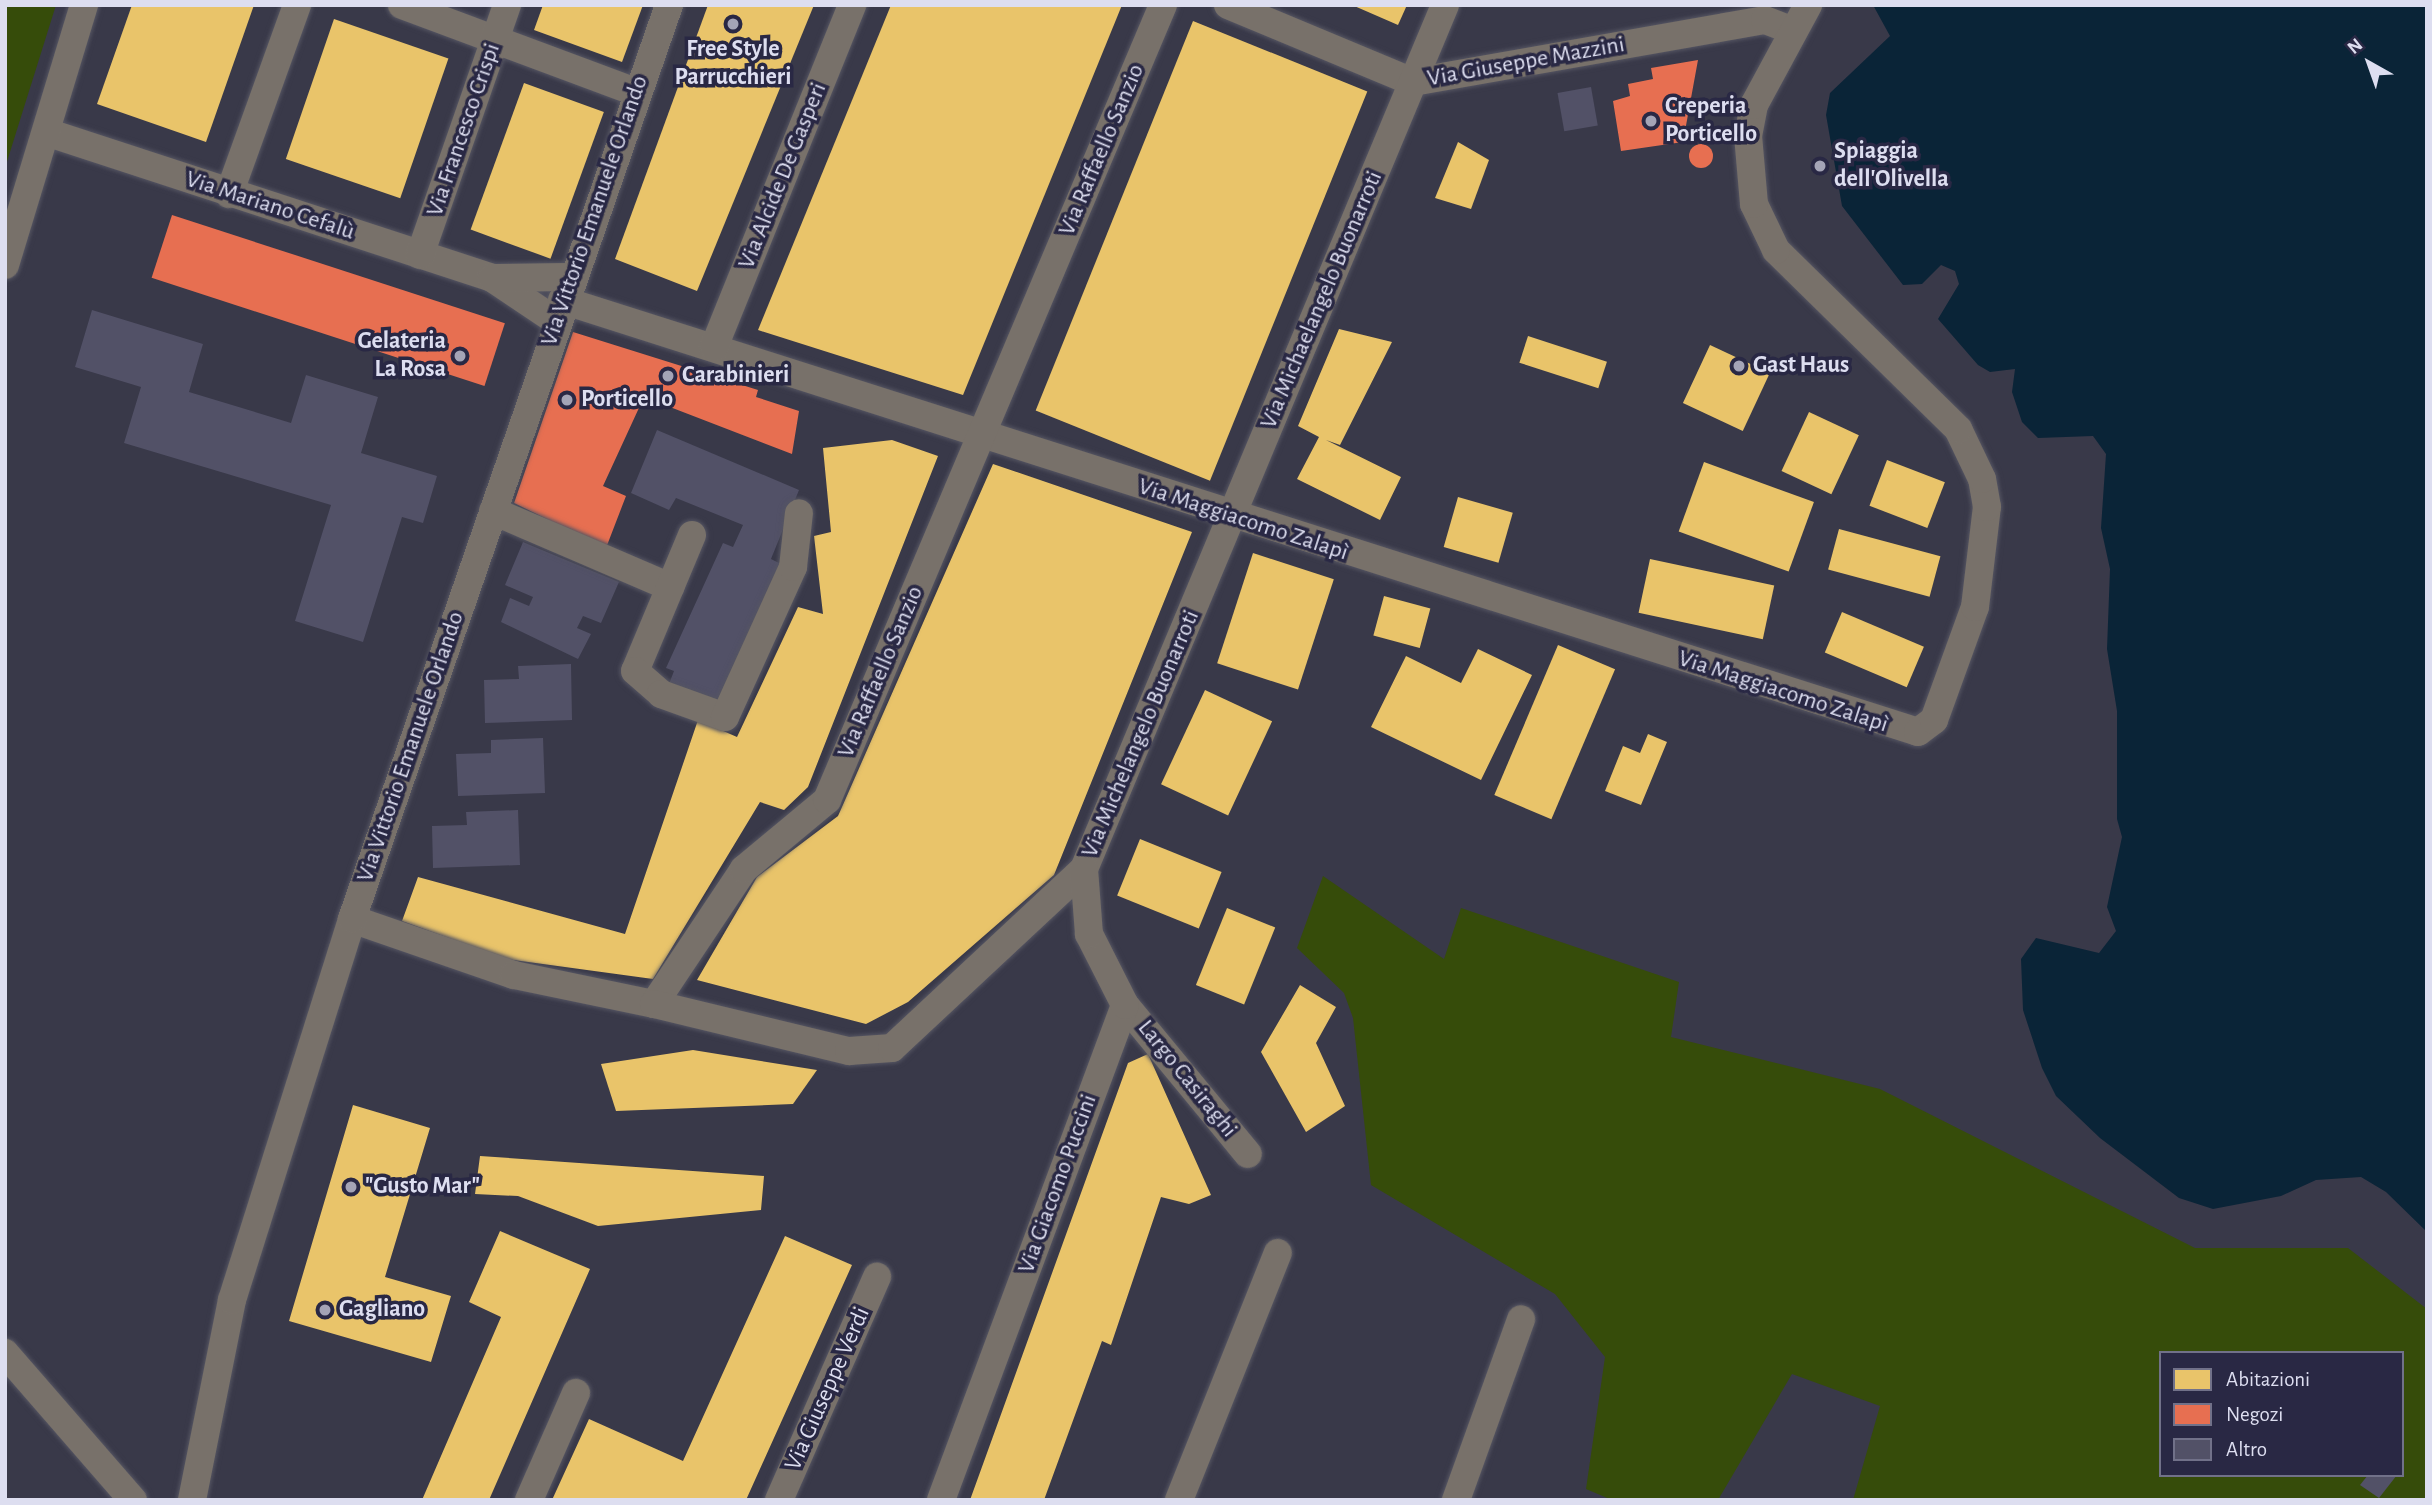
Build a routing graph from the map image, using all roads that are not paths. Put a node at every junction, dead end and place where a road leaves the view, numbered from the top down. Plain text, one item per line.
1 (84, 5) edge
2 (297, 5) edge
3 (402, 5) edge
4 (507, 5) edge
5 (669, 5) edge
6 (852, 5) edge
7 (1163, 5) edge
8 (1228, 5) edge
9 (1445, 5) edge
10 (1808, 5) edge
11 (1793, 31) junction
12 (495, 39) junction
13 (1413, 82) junction
14 (636, 92) junction
15 (49, 133) junction
16 (229, 194) junction
17 (420, 255) junction
18 (5, 265) edge
19 (492, 278) junction
20 (563, 300) junction
21 (715, 347) junction
22 (982, 435) junction
23 (493, 511) junction
24 (799, 513) dead end
25 (1232, 517) junction
26 (692, 535) dead end
27 (670, 587) junction
28 (1084, 869) junction
29 (352, 919) junction
30 (654, 1004) junction
31 (1125, 1005) junction
32 (1248, 1154) dead end
33 (1278, 1254) dead end
34 (877, 1277) dead end
35 (1521, 1319) dead end
36 (5, 1353) edge
37 (576, 1393) dead end
38 (133, 1500) edge
39 (192, 1500) edge
40 (529, 1500) edge
41 (779, 1500) edge
42 (941, 1500) edge
43 (1180, 1500) edge
44 (1456, 1500) edge

1 - 15 street
2 - 16 street
3 - 12 street
4 - 12 street, Via Francesco Crispi
5 - 14 street, Via Vittorio Emanuele Orlando
6 - 21 street, Via Alcide De Gasperi
7 - 22 street, Via Raffaello Sanzio
8 - 13 street, Via Giuseppe Mazzini
9 - 13 street
10 - 11 street
11 - 13 street, Via Giuseppe Mazzini
11 - 25 street, Via Maggiacomo Zalapì
12 - 14 street
12 - 17 street, Via Francesco Crispi
13 - 25 street, Via Michaelangelo Buonarroti
14 - 20 street, Via Vittorio Emanuele Orlando
15 - 16 street, Via Mariano Cefalù
15 - 18 street
16 - 17 street, Via Mariano Cefalù
17 - 19 street, Via Mariano Cefalù
19 - 20 street, Via Mariano Cefalù
19 - 20 street, Via Mariano Cefalù
20 - 21 street, Via Maggiacomo Zalapì
20 - 23 street, Via Vittorio Emanuele Orlando
21 - 22 street, Via Maggiacomo Zalapì
22 - 25 street, Via Maggiacomo Zalapì
22 - 30 street, Via Raffaello Sanzio
23 - 27 street
23 - 29 street, Via Vittorio Emanuele Orlando
24 - 27 street
25 - 28 street, Via Michelangelo Buonarroti
26 - 27 street
28 - 30 street, Via Michelangelo Buonarroti
28 - 31 street
29 - 30 street
29 - 39 street, Via Vittorio Emanuele Orlando
31 - 32 street, Largo Casiraghi
31 - 42 street, Via Giacomo Puccini
33 - 43 street
34 - 41 street, Via Giuseppe Verdi
35 - 44 street
36 - 38 street
37 - 40 street

